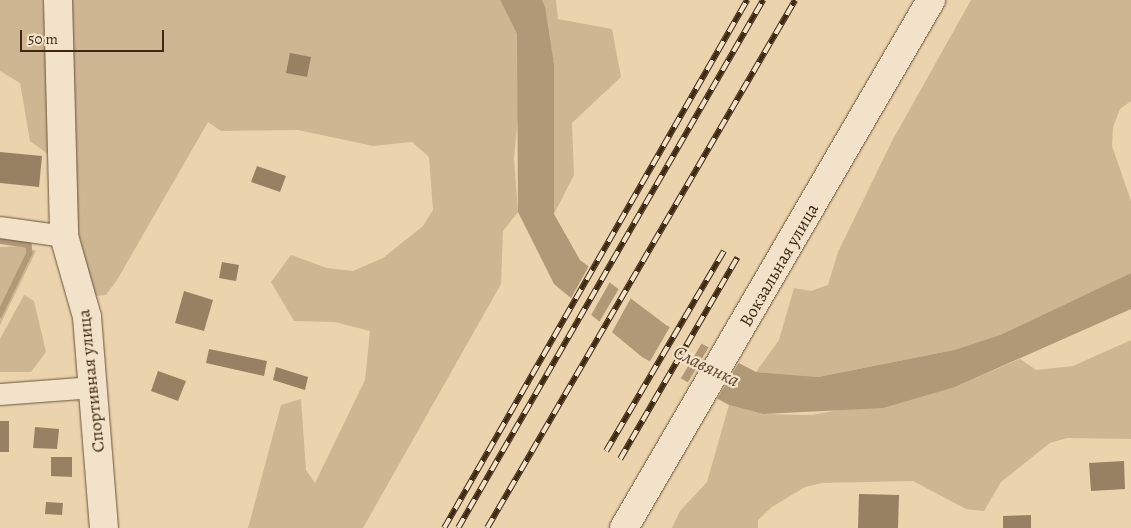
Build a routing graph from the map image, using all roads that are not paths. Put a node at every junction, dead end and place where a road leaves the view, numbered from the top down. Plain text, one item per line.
1 (58, 0) edge
2 (931, 0) edge
3 (0, 227) edge
4 (64, 236) junction
5 (93, 387) junction
6 (0, 394) edge
7 (104, 528) edge
8 (624, 528) edge

1 - 4 street, Спортивная улица
2 - 8 street, Вокзальная улица
3 - 4 street
4 - 5 street, Спортивная улица
5 - 6 street
5 - 7 street, Спортивная улица

